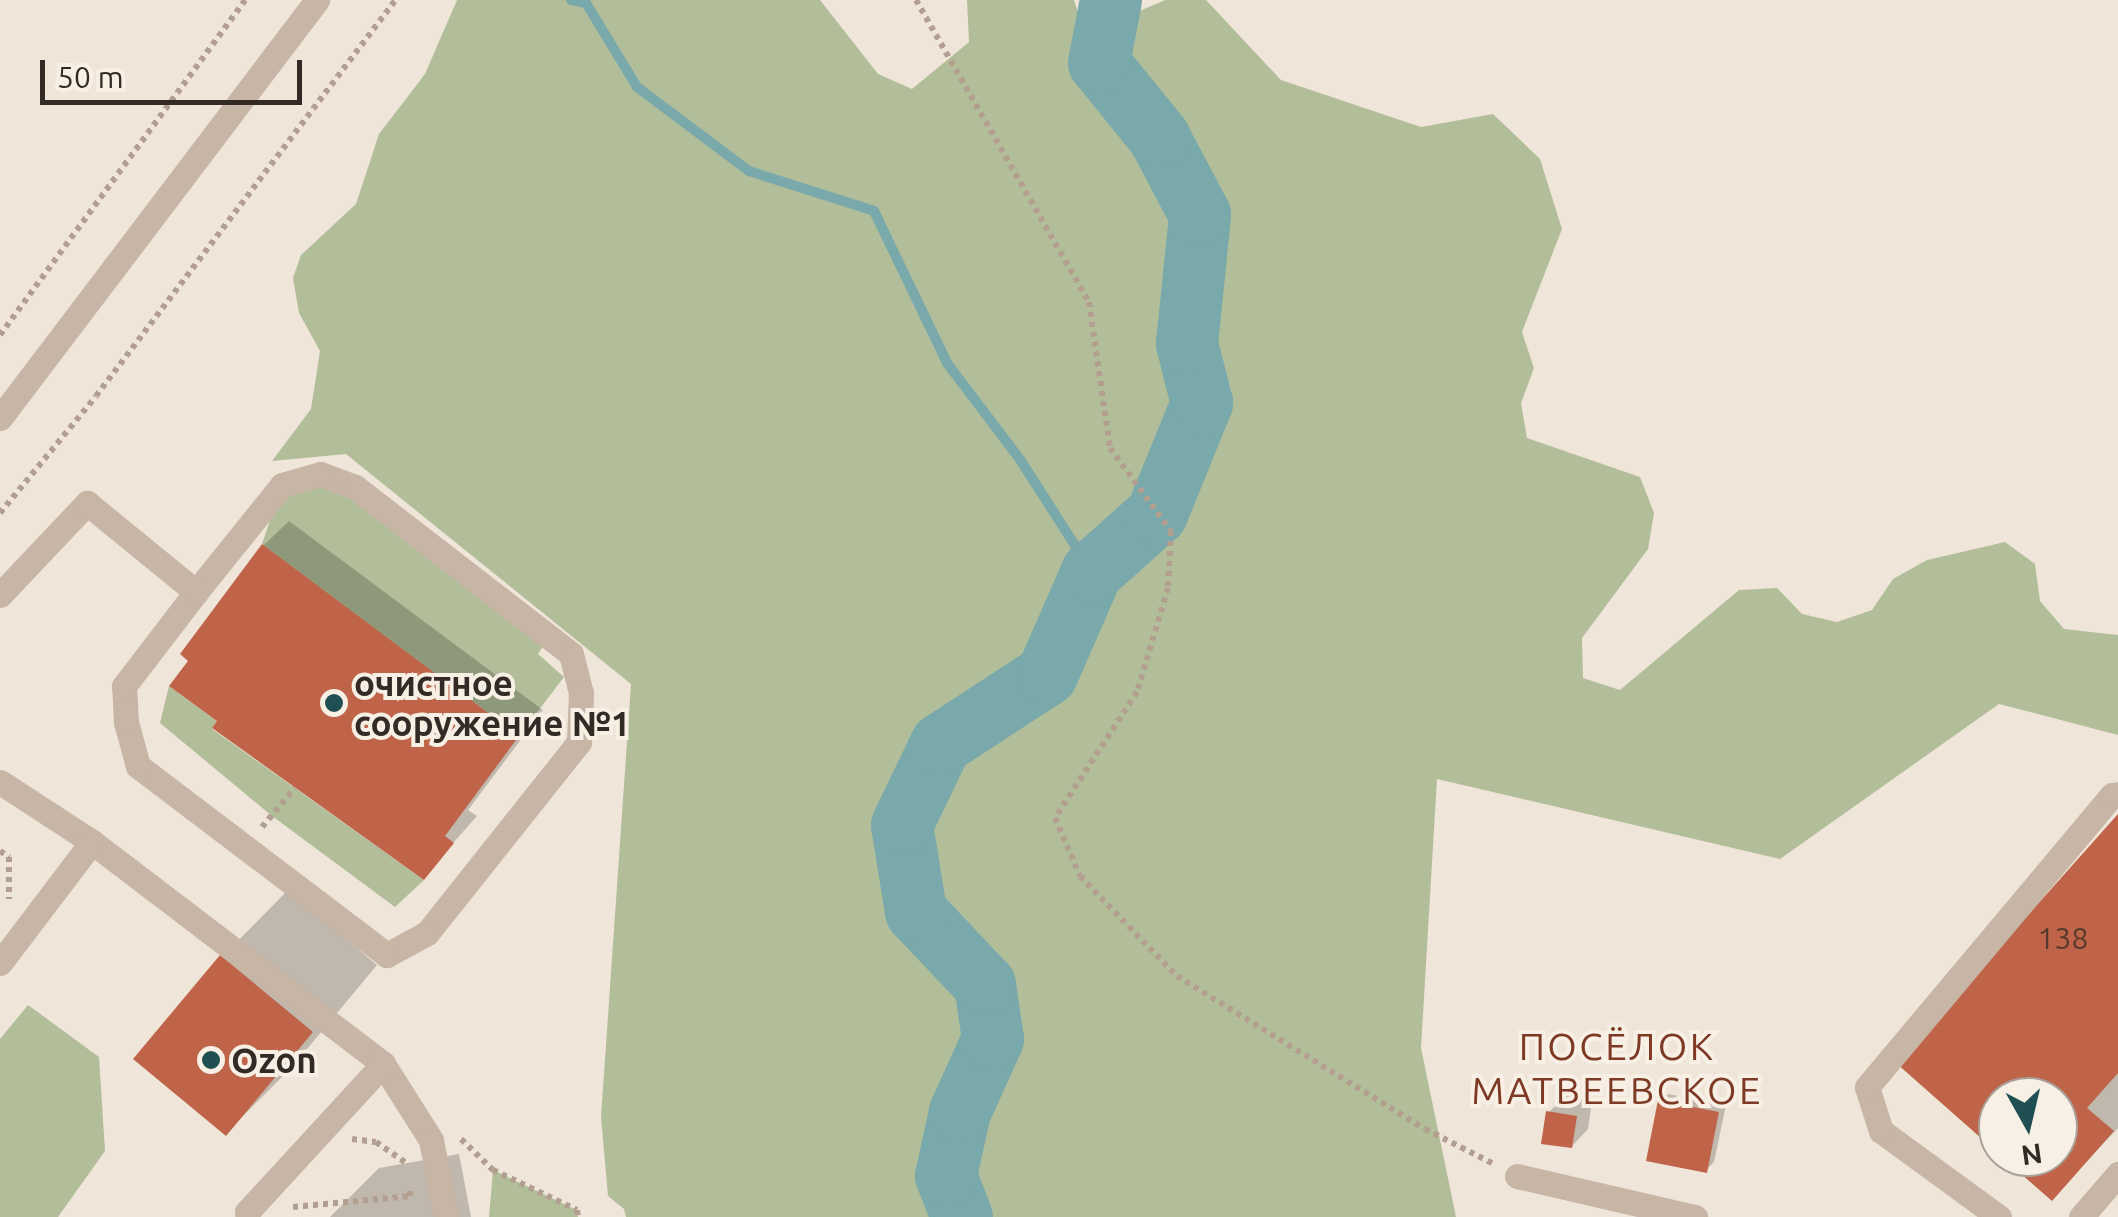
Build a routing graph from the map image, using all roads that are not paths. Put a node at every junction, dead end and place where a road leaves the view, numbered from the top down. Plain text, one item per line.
1 (317, 0) edge
2 (0, 418) edge
3 (196, 592) junction
4 (0, 595) edge
5 (0, 782) edge
6 (2118, 794) edge
7 (92, 842) junction
8 (0, 963) edge
9 (383, 1064) junction
10 (2118, 1174) edge
11 (1517, 1176) road end
12 (247, 1214) edge
13 (446, 1217) edge
14 (1695, 1217) edge
15 (1999, 1217) edge
16 (2081, 1217) edge

1 - 2 street
3 - 3 street
3 - 4 street
5 - 7 street
6 - 15 street
7 - 8 street
7 - 9 street
9 - 12 street
9 - 13 street
10 - 16 street
11 - 14 street

